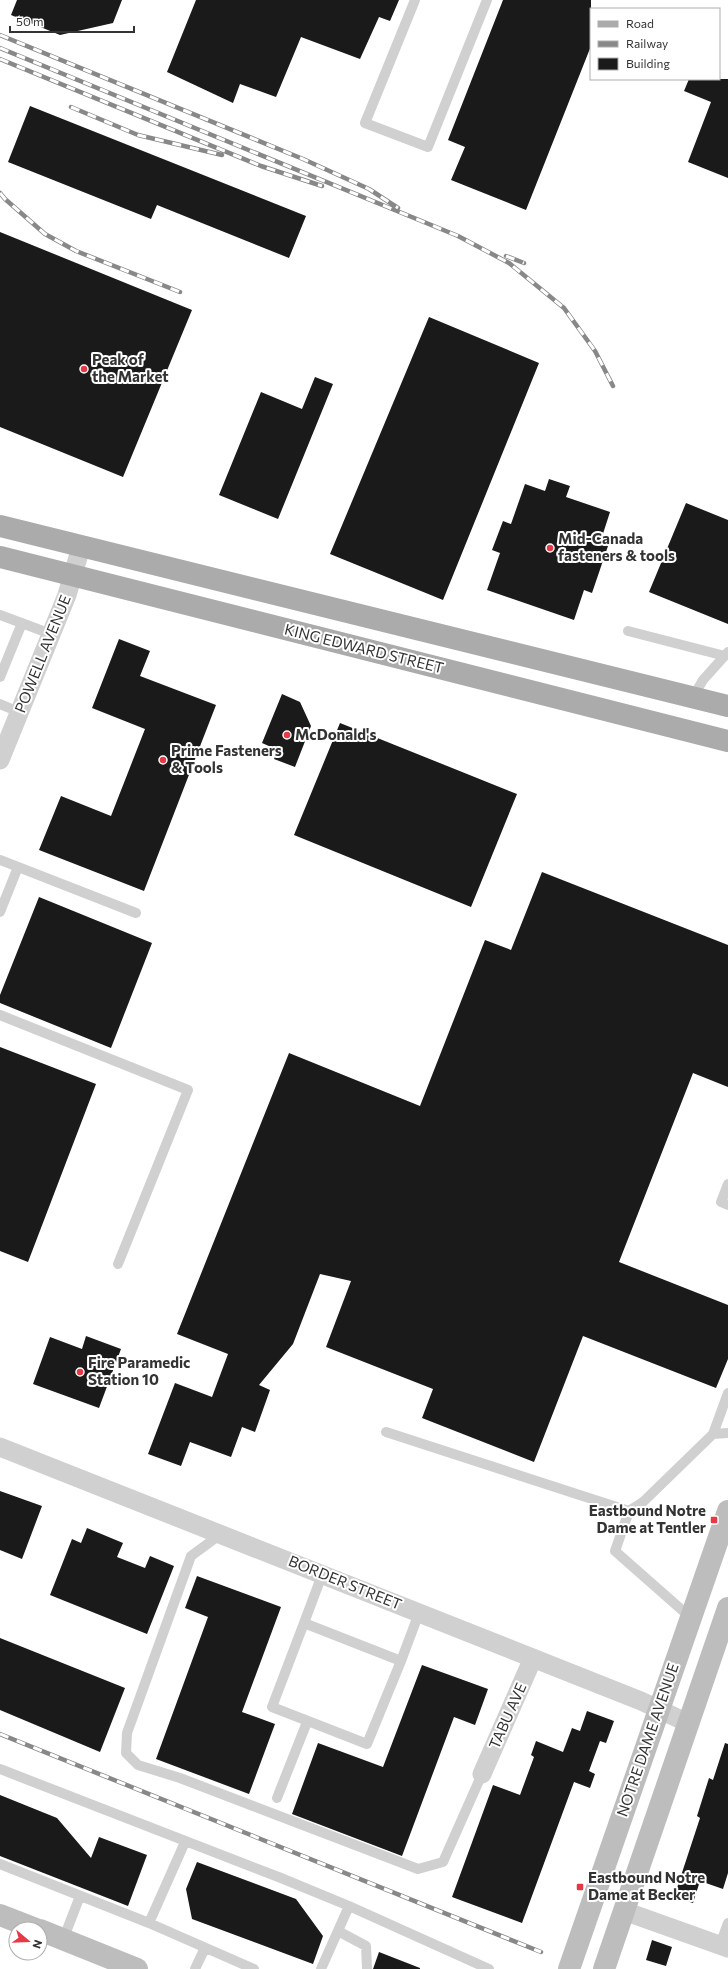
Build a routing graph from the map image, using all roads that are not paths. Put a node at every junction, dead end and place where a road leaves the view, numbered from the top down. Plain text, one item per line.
1 (415, 0) edge
2 (487, 0) edge
3 (0, 526) edge
4 (81, 547) junction
5 (0, 557) edge
6 (73, 576) junction
7 (284, 596) junction
8 (0, 615) edge
9 (22, 623) junction
10 (276, 627) junction
11 (628, 631) dead end
12 (51, 634) junction
13 (726, 654) edge
14 (0, 677) edge
15 (693, 697) junction
16 (0, 704) edge
17 (728, 706) edge
18 (20, 712) junction
19 (728, 741) edge
20 (0, 760) edge
21 (0, 860) edge
22 (18, 867) junction
23 (0, 912) edge
24 (136, 913) dead end
25 (0, 1015) edge
26 (728, 1184) edge
27 (728, 1205) edge
28 (118, 1264) dead end
29 (728, 1393) edge
30 (386, 1432) dead end
31 (728, 1433) edge
32 (713, 1434) junction
33 (0, 1447) edge
34 (629, 1511) junction
35 (728, 1511) edge
36 (221, 1534) junction
37 (322, 1575) junction
38 (728, 1608) edge
39 (419, 1613) junction
40 (691, 1618) junction
41 (304, 1623) junction
42 (533, 1658) junction
43 (401, 1661) junction
44 (659, 1708) junction
45 (308, 1722) junction
46 (688, 1722) junction
47 (0, 1769) edge
48 (482, 1774) joint
49 (278, 1798) dead end
50 (185, 1842) junction
51 (0, 1864) edge
52 (80, 1896) junction
53 (349, 1906) junction
54 (624, 1911) junction
55 (0, 1915) edge
56 (15, 1921) edge
57 (149, 1923) junction
58 (728, 1923) edge
59 (338, 1931) junction
60 (48, 1933) edge
61 (64, 1940) junction
62 (724, 1946) edge
63 (205, 1948) junction
64 (137, 1969) edge
65 (195, 1969) edge
66 (254, 1969) edge
67 (321, 1969) edge
68 (367, 1969) edge
69 (489, 1969) edge
70 (570, 1969) edge
71 (604, 1969) edge

1 - 2 lane
3 - 4 main road
4 - 6 street, POWELL AVENUE
4 - 7 main road
5 - 6 main road, KING EDWARD STREET
6 - 10 main road, KING EDWARD STREET
6 - 12 street, POWELL AVENUE
7 - 10 main road
7 - 15 main road
8 - 9 lane
9 - 12 lane
9 - 14 lane
10 - 19 main road, KING EDWARD STREET
11 - 13 lane
12 - 18 street, POWELL AVENUE
13 - 15 lane
15 - 17 main road
16 - 18 lane
18 - 20 street, POWELL AVENUE
21 - 22 lane
22 - 23 lane
22 - 24 lane
25 - 28 lane
26 - 27 lane
29 - 32 lane
30 - 34 lane
31 - 32 lane
32 - 34 lane
33 - 36 street, BORDER STREET
34 - 40 lane
35 - 40 main road, NOTRE DAME AVENUE
36 - 37 street, BORDER STREET
36 - 48 lane
37 - 39 street, BORDER STREET
37 - 41 lane
38 - 46 main road
39 - 42 street, BORDER STREET
39 - 43 lane
40 - 44 main road, NOTRE DAME AVENUE
41 - 43 lane
41 - 45 lane
42 - 44 street, BORDER STREET
42 - 48 street, TABU AVE
43 - 45 lane
44 - 46 street, BORDER STREET
44 - 70 main road, NOTRE DAME AVENUE
45 - 49 lane
46 - 54 main road
47 - 50 lane
50 - 53 lane
50 - 57 lane
51 - 52 lane
52 - 57 lane
52 - 61 lane
53 - 59 lane
53 - 69 lane
54 - 62 street
54 - 71 main road
55 - 56 main road
57 - 63 lane
58 - 62 lane
59 - 67 lane
59 - 68 lane
60 - 61 main road
61 - 64 main road
63 - 65 lane
63 - 66 lane

